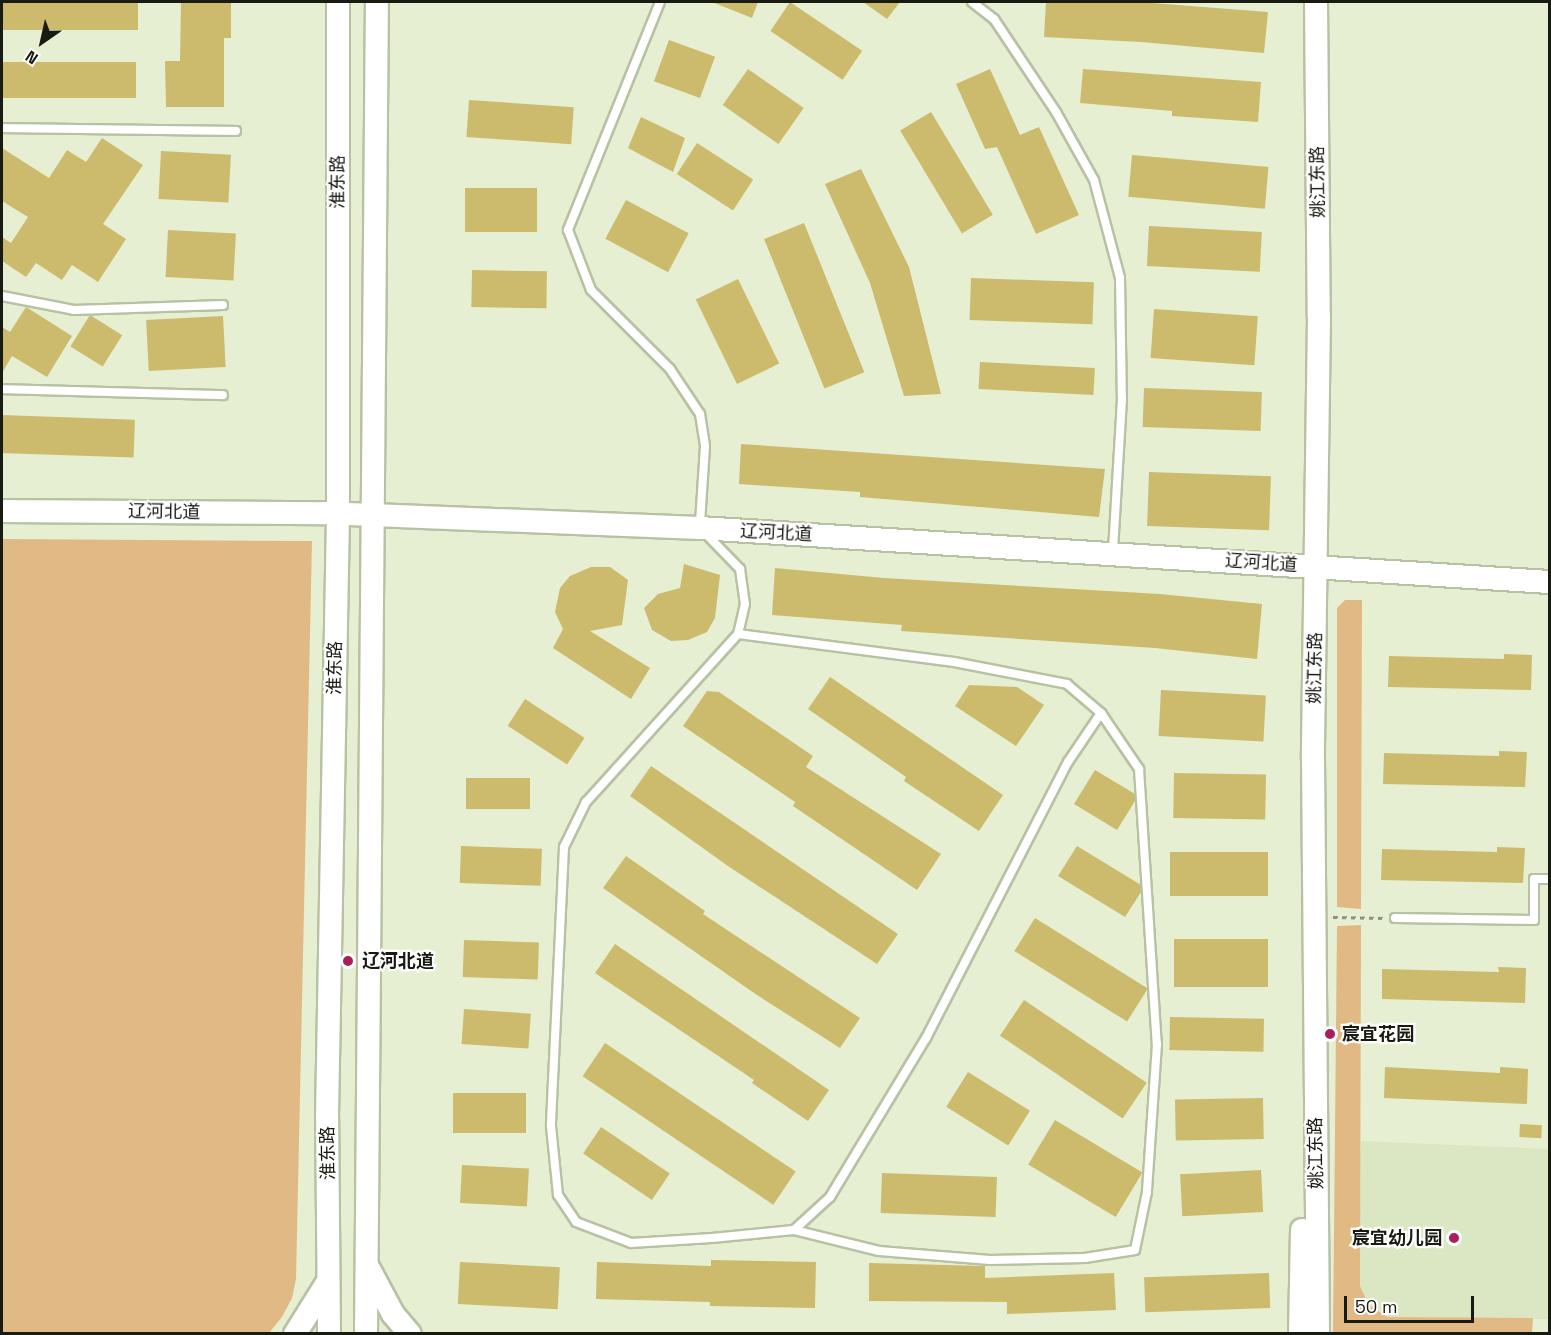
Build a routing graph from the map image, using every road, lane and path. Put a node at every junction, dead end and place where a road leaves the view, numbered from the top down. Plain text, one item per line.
1 (338, 2) edge
2 (376, 2) edge
3 (660, 2) edge
4 (972, 2) edge
5 (1304, 2) edge
6 (1316, 2) edge
7 (2, 128) edge
8 (236, 132) dead end
9 (2, 296) edge
10 (223, 305) dead end
11 (2, 389) edge
12 (223, 395) dead end
13 (2, 511) edge
14 (338, 514) junction
15 (374, 515) junction
16 (700, 528) junction
17 (1112, 553) junction
18 (1311, 566) junction
19 (1550, 582) edge
20 (738, 634) junction
21 (1101, 713) junction
22 (1550, 879) edge
23 (1314, 916) junction
24 (1395, 918) joint
25 (794, 1230) junction
26 (369, 1269) junction
27 (330, 1279) junction
28 (295, 1334) edge
29 (329, 1334) edge
30 (366, 1334) edge
31 (410, 1334) edge
32 (1300, 1334) edge
33 (1318, 1334) edge

1 - 14 street, 淮东路
2 - 15 street, 淮东路
3 - 16 lane
4 - 17 lane
5 - 18 street, 姚江东路
6 - 18 street, 姚江东路
7 - 8 lane
9 - 10 lane
11 - 12 lane
13 - 14 street, 辽河北道
14 - 15 street, 辽河北道
14 - 27 street, 淮东路
15 - 16 street, 辽河北道
15 - 26 street, 淮东路
16 - 17 street, 辽河北道
16 - 20 lane
17 - 18 street, 辽河北道
18 - 19 street, 辽河北道
18 - 23 street, 姚江东路
18 - 32 street, 姚江东路
20 - 21 lane
20 - 25 lane
21 - 25 lane
21 - 25 lane
22 - 24 lane
23 - 24 path
23 - 33 street, 姚江东路
26 - 30 street, 淮东路
26 - 31 street
27 - 28 street
27 - 29 street, 淮东路

